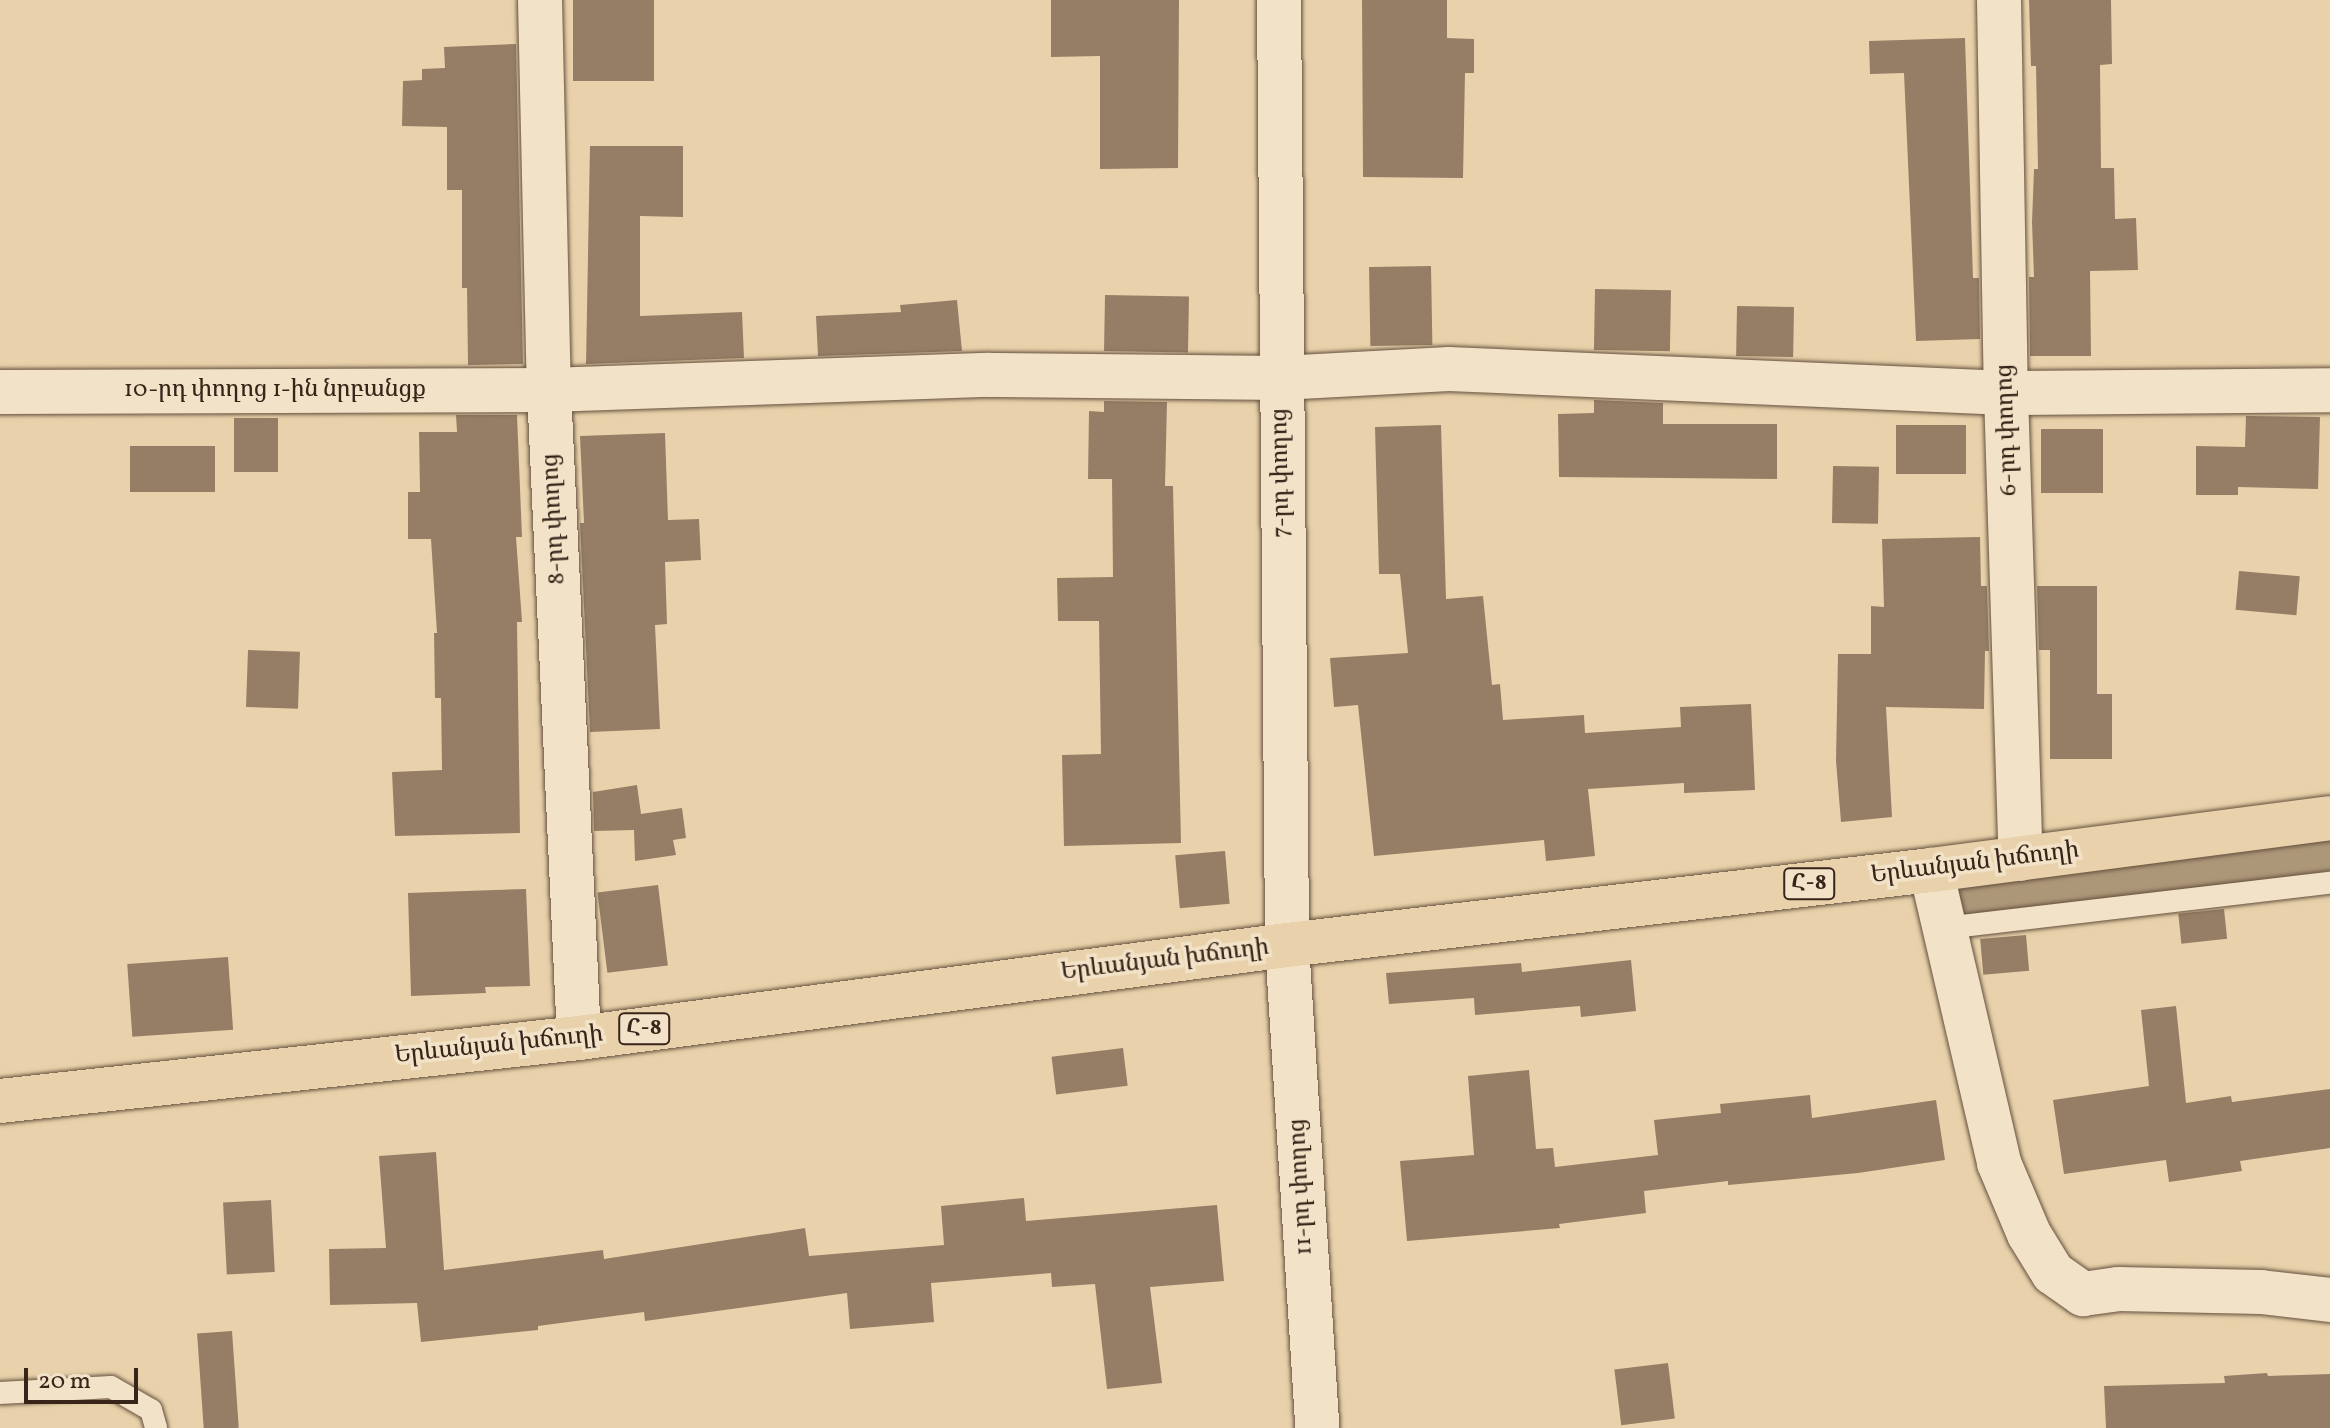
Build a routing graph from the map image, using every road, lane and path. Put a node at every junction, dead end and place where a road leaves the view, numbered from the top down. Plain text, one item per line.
1 (540, 0) edge
2 (1279, 0) edge
3 (1999, 0) edge
4 (1281, 378) junction
5 (549, 390) junction
6 (2330, 390) edge
7 (0, 392) edge
8 (2006, 393) junction
9 (2330, 818) edge
10 (2021, 859) junction
11 (1931, 870) junction
12 (2330, 883) edge
13 (1945, 928) junction
14 (1287, 945) junction
15 (579, 1038) junction
16 (0, 1101) edge
17 (2330, 1300) edge
18 (0, 1393) edge
19 (156, 1428) edge
20 (1317, 1428) edge

1 - 5 street, 8-րդ փողոց
2 - 4 street, 7-րդ փողոց
3 - 8 street, 6-րդ փողոց
4 - 5 street, 10-րդ փողոց 1-ին նրբանցք
4 - 8 street, 10-րդ փողոց 1-ին նրբանցք
4 - 14 street, 7-րդ փողոց
5 - 7 street, 10-րդ փողոց 1-ին նրբանցք
5 - 15 street, 8-րդ փողոց
6 - 8 street, 10-րդ փողոց 1-ին նրբանցք
8 - 10 street, 6-րդ փողոց
9 - 10 main road, Երևանյան խճուղի / Հ-8
10 - 11 main road, Երևանյան խճուղի / Հ-8
11 - 13 street
11 - 14 main road, Երևանյան խճուղի / Հ-8
12 - 13 lane
13 - 17 street
14 - 15 main road, Երևանյան խճուղի / Հ-8
14 - 20 street, 11-րդ փողոց
15 - 16 main road, Երևանյան խճուղի / Հ-8
18 - 19 lane

